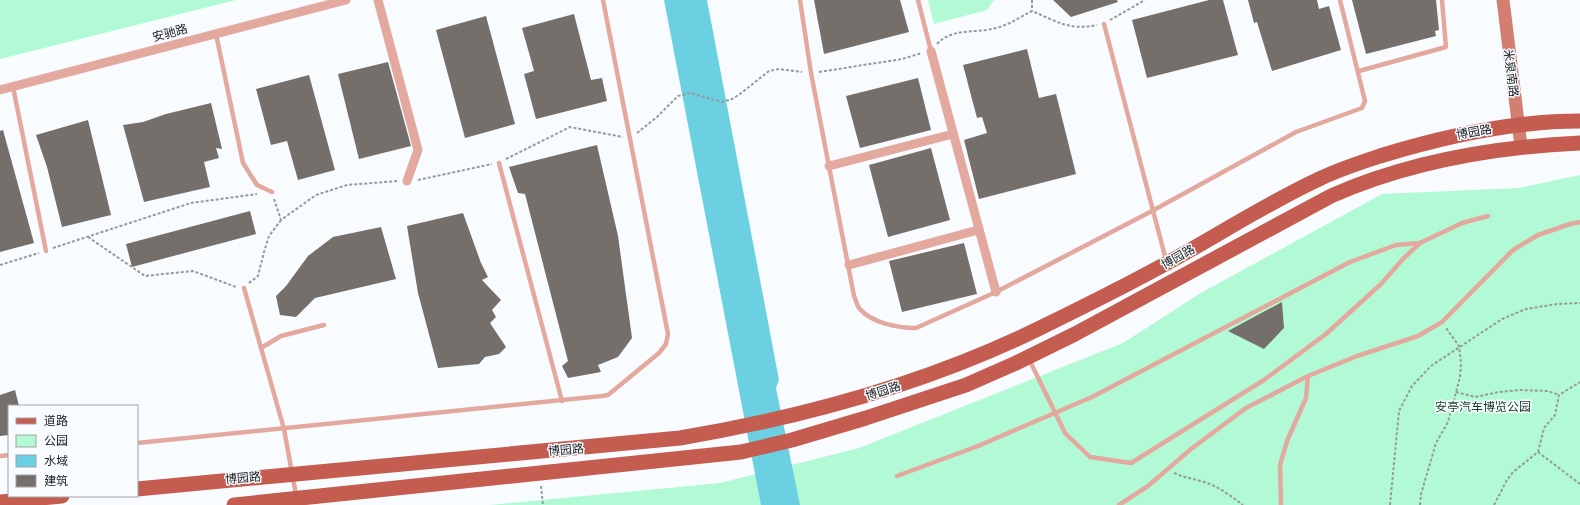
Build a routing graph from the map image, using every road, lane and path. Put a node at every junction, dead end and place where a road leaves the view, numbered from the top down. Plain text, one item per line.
1 (346, 0) edge
2 (378, 0) edge
3 (603, 0) edge
4 (800, 0) edge
5 (918, 0) edge
6 (1032, 0) edge
7 (1146, 0) edge
8 (1340, 0) edge
9 (1442, 0) edge
10 (1503, 0) edge
11 (1032, 11) junction
12 (1104, 24) junction
13 (216, 34) junction
14 (931, 51) junction
15 (1359, 71) junction
16 (811, 73) junction
17 (13, 87) junction
18 (0, 90) edge
19 (1580, 121) edge
20 (1518, 125) junction
21 (953, 134) junction
22 (630, 138) junction
23 (1580, 142) edge
24 (1521, 146) junction
25 (498, 163) junction
26 (829, 166) junction
27 (407, 181) junction
28 (272, 192) junction
29 (1152, 211) junction
30 (1488, 216) dead end
31 (281, 220) junction
32 (1580, 222) edge
33 (978, 230) junction
34 (88, 237) junction
35 (1420, 243) junction
36 (46, 251) junction
37 (1167, 263) junction
38 (0, 265) edge
39 (849, 265) junction
40 (244, 288) junction
41 (996, 292) junction
42 (1580, 303) edge
43 (1442, 322) junction
44 (324, 325) dead end
45 (1459, 346) junction
46 (261, 348) junction
47 (1029, 357) junction
48 (1308, 376) junction
49 (1580, 382) edge
50 (1456, 392) junction
51 (1559, 394) junction
52 (562, 401) junction
53 (1055, 413) junction
54 (284, 429) junction
55 (138, 443) edge
56 (1538, 452) junction
57 (1167, 470) junction
58 (539, 473) junction
59 (294, 474) junction
60 (897, 476) dead end
61 (1580, 484) edge
62 (138, 488) edge
63 (52, 497) edge
64 (0, 502) edge
65 (297, 502) edge
66 (234, 505) edge
67 (543, 505) edge
68 (1119, 505) edge
69 (1243, 505) edge
70 (1281, 505) edge
71 (1390, 505) edge
72 (1420, 505) edge
73 (1494, 505) edge

1 - 13 street, 安驰路
2 - 27 street
3 - 22 lane
4 - 16 lane
5 - 14 lane
6 - 11 path
7 - 12 path
8 - 15 lane
9 - 15 lane
10 - 20 main road, 米泉南路
11 - 12 path
11 - 14 path
12 - 29 lane
13 - 17 street, 安驰路
13 - 28 lane
14 - 16 path
14 - 21 street
15 - 29 lane
16 - 22 path
16 - 26 lane
17 - 18 street, 安驰路
17 - 36 lane
19 - 20 main road, 博园路
20 - 24 main road, 米泉南路
20 - 37 main road, 博园路
21 - 26 street
21 - 33 street
22 - 25 path
22 - 52 lane
23 - 24 main road, 博园路
24 - 47 main road, 博园路
25 - 27 path
25 - 52 lane
26 - 39 lane
27 - 31 path
28 - 31 path
28 - 34 path
29 - 37 lane
29 - 41 lane
30 - 35 lane
31 - 40 path
32 - 43 lane
33 - 39 street
33 - 41 street
34 - 36 path
34 - 40 path
35 - 53 lane
35 - 53 lane
36 - 38 path
37 - 59 main road, 博园路
39 - 41 lane
40 - 46 lane
42 - 45 path
43 - 45 path
43 - 48 lane
44 - 46 lane
45 - 50 path
45 - 71 path
46 - 54 lane
47 - 53 lane
47 - 58 main road, 博园路
48 - 57 lane
48 - 70 lane
49 - 51 path
50 - 51 path
50 - 72 path
51 - 56 path
52 - 54 lane
53 - 60 lane
54 - 55 lane
54 - 59 lane
56 - 61 path
56 - 73 path
57 - 68 lane
57 - 69 path
58 - 65 main road, 博园路
58 - 67 path
59 - 62 main road, 博园路
59 - 65 lane
63 - 64 main road
65 - 66 main road, 博园路

